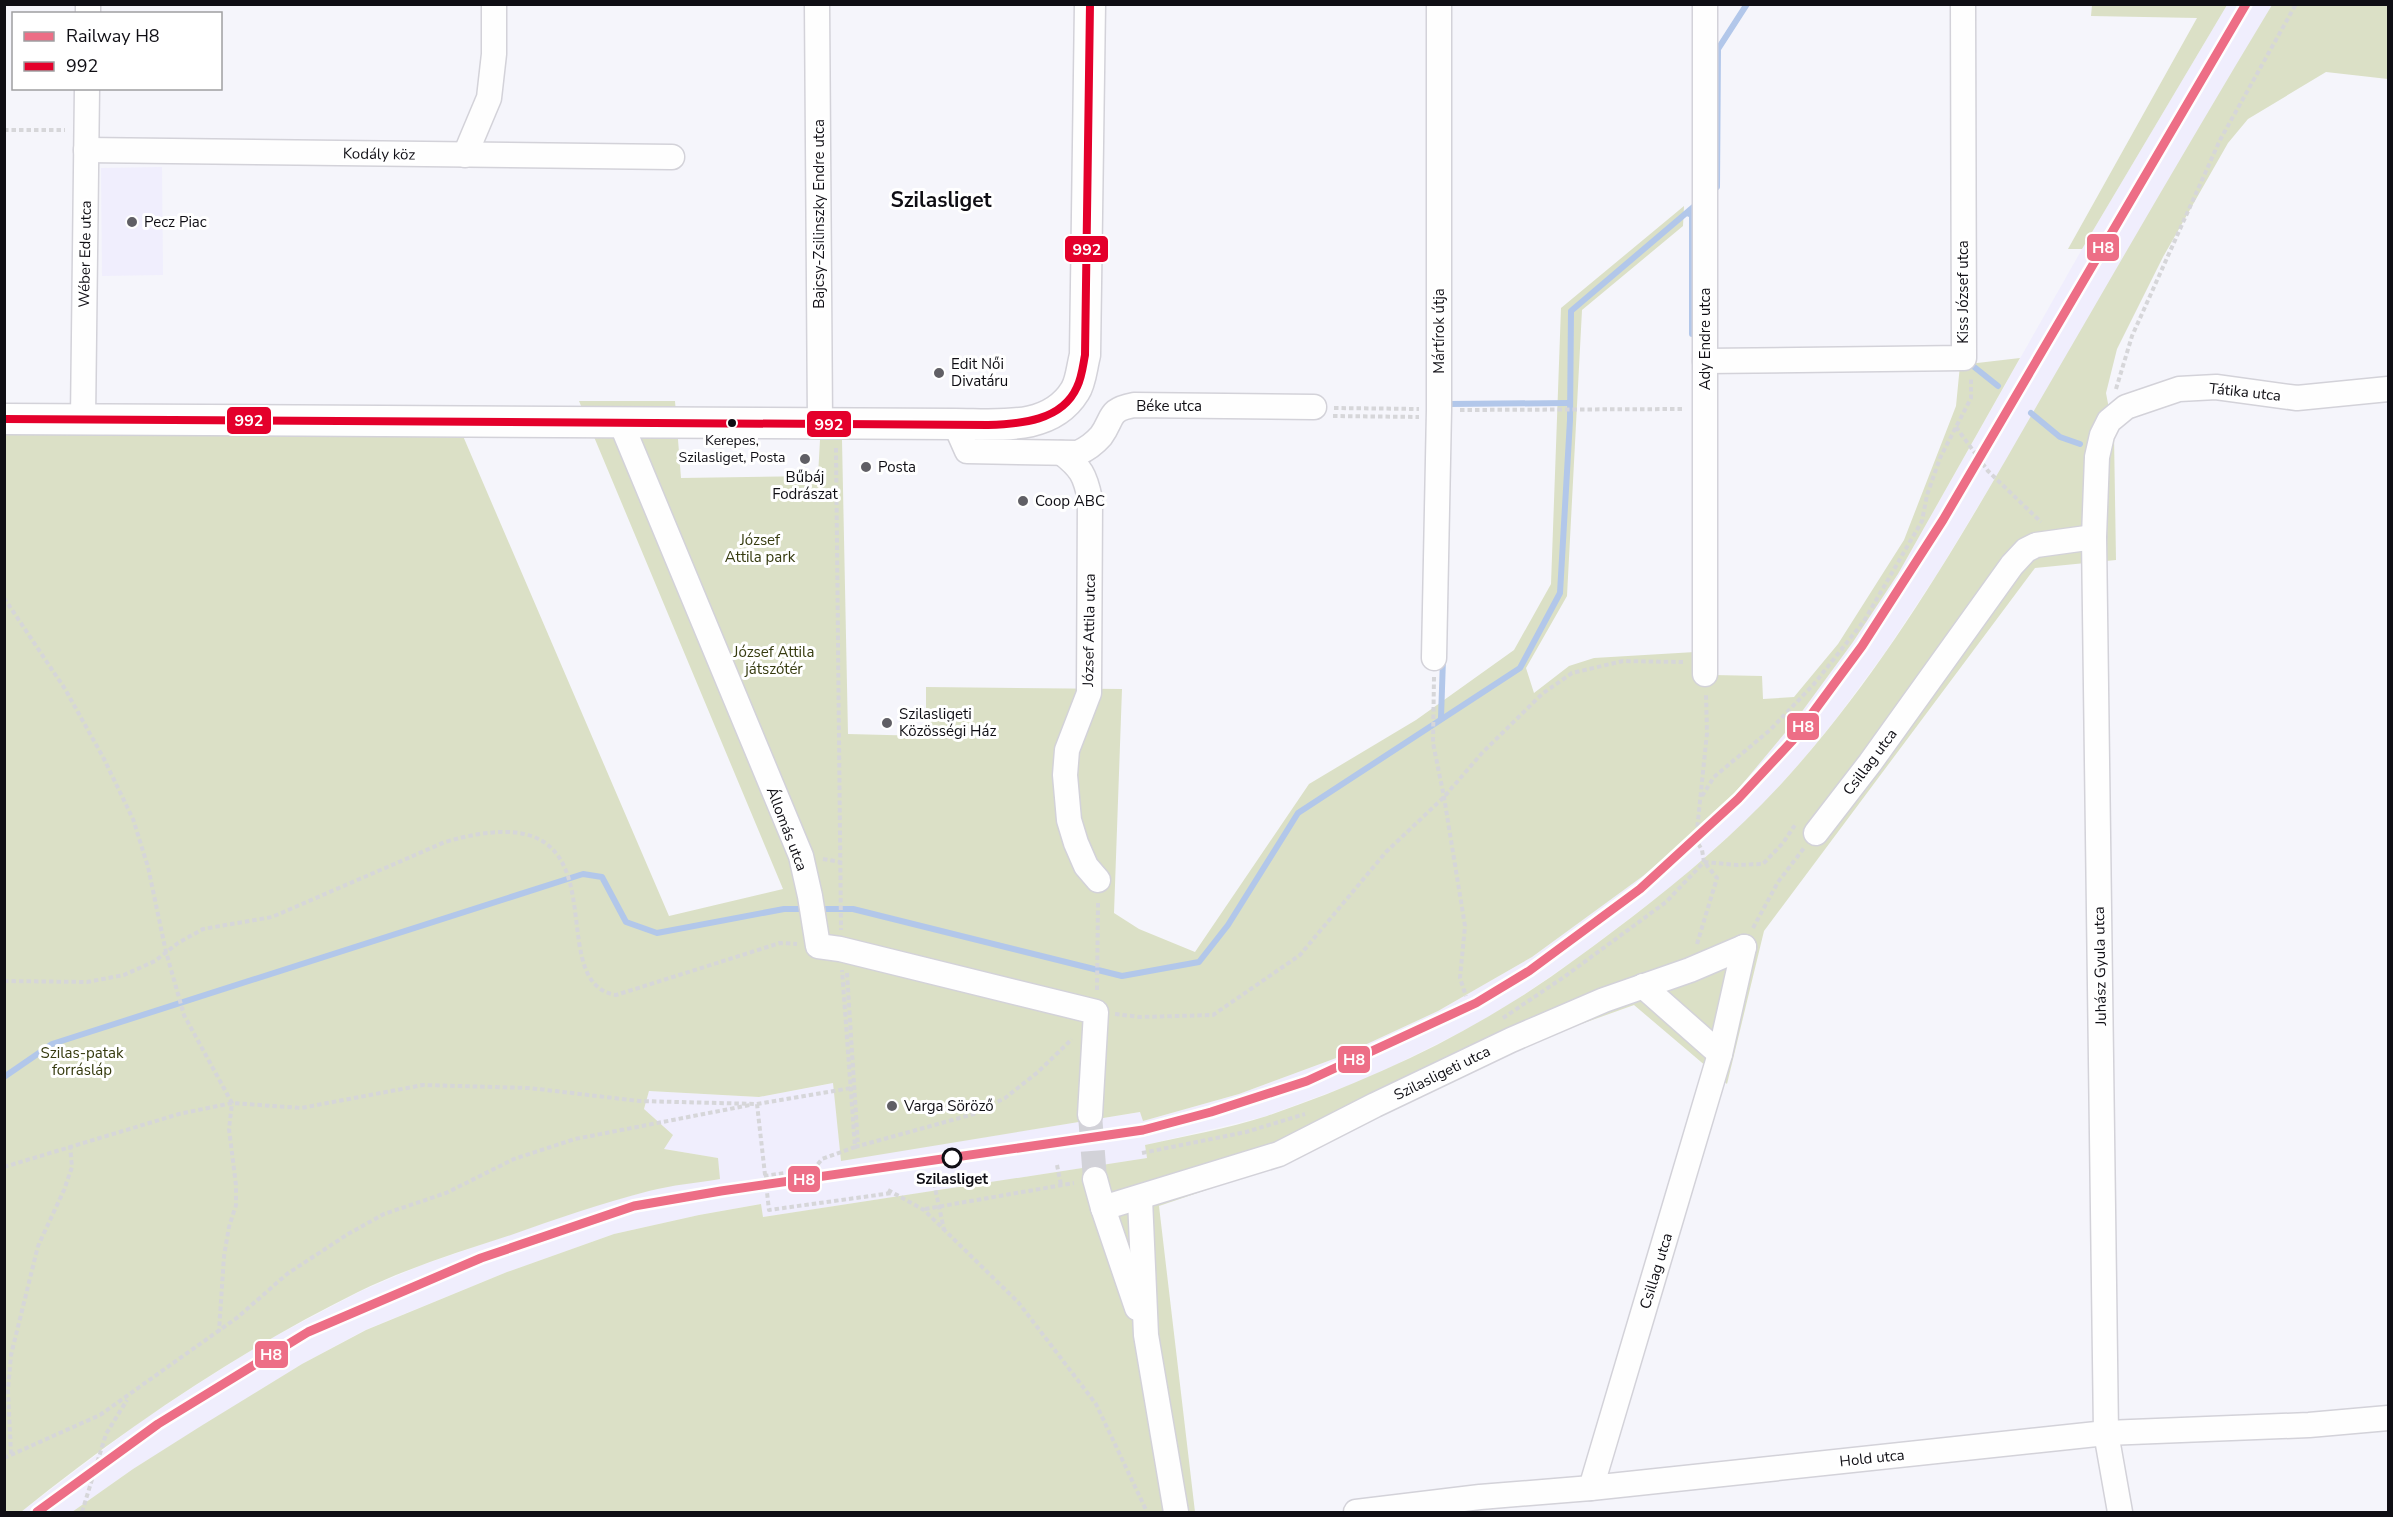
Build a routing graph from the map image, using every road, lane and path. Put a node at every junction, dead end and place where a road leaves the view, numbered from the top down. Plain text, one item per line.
1 (494, 4) edge
2 (818, 4) edge
3 (1089, 4) edge
4 (1439, 4) edge
5 (1705, 4) edge
6 (1963, 4) edge
7 (2296, 4) edge
8 (87, 90) edge
9 (4, 130) edge
10 (86, 140) junction
11 (465, 155) junction
12 (672, 157) dead end
13 (1964, 358) junction
14 (1705, 361) junction
15 (2388, 389) edge
16 (1705, 409) junction
17 (1322, 411) junction
18 (1439, 413) junction
19 (4, 419) edge
20 (83, 419) junction
21 (2109, 421) junction
22 (621, 423) junction
23 (828, 423) junction
24 (956, 424) junction
25 (1956, 427) junction
26 (1062, 453) junction
27 (2094, 537) junction
28 (2061, 541) junction
29 (4, 598) edge
30 (1434, 658) joint
31 (1705, 668) junction
32 (1444, 797) junction
33 (1701, 797) junction
34 (1808, 828) junction
35 (826, 860) dead end
36 (840, 862) junction
37 (1704, 862) junction
38 (1098, 880) joint
39 (841, 918) dead end
40 (780, 943) dead end
41 (1744, 947) junction
42 (843, 950) junction
43 (166, 952) junction
44 (1690, 970) junction
45 (4, 981) edge
46 (1098, 985) dead end
47 (1643, 986) junction
48 (1466, 996) dead end
49 (1096, 1012) junction
50 (1499, 1021) dead end
51 (1720, 1054) junction
52 (851, 1088) junction
53 (232, 1103) junction
54 (757, 1104) junction
55 (1311, 1112) dead end
56 (1090, 1115) tunnel mouth
57 (70, 1146) junction
58 (856, 1147) junction
59 (1142, 1153) dead end
60 (1057, 1165) dead end
61 (4, 1167) edge
62 (764, 1176) junction
63 (1095, 1179) tunnel mouth
64 (934, 1183) dead end
65 (1140, 1199) junction
66 (939, 1207) junction
67 (1103, 1208) junction
68 (924, 1210) junction
69 (944, 1230) junction
70 (219, 1331) junction
71 (1146, 1335) junction
72 (129, 1396) junction
73 (2388, 1418) edge
74 (2106, 1433) junction
75 (11, 1454) junction
76 (4, 1458) edge
77 (1591, 1488) junction
78 (82, 1512) edge
79 (1147, 1512) edge
80 (1176, 1512) edge
81 (1356, 1512) edge
82 (2120, 1512) edge

1 - 11 street
2 - 23 street, Bajcsy-Zsilinszky Endre utca
3 - 24 street
4 - 18 street, Mártírok útja
5 - 14 street, Ady Endre utca
6 - 13 street, Kiss József utca
7 - 21 path
8 - 10 street, Wéber Ede utca
9 - 10 path
10 - 11 street, Kodály köz
10 - 20 street, Wéber Ede utca
11 - 12 street, Kodály köz
13 - 14 street, Kiss József utca
13 - 25 path
14 - 16 street, Ady Endre utca
15 - 21 street, Tátika utca
16 - 18 path
16 - 31 street, Ady Endre utca
17 - 18 path
17 - 18 path
17 - 26 street, Béke utca
18 - 30 street, Mártírok útja
19 - 20 street
20 - 22 street
21 - 27 street, Juhász Gyula utca
22 - 23 street
22 - 42 street, Állomás utca
23 - 24 street
23 - 36 path
24 - 26 street, Béke utca
25 - 28 path
25 - 33 path
26 - 38 street, József Attila utca
27 - 28 street, Csillag utca
27 - 74 street, Juhász Gyula utca
28 - 34 street, Csillag utca
29 - 43 path
30 - 32 path
31 - 32 path
31 - 33 path
32 - 48 path
32 - 49 path
33 - 37 path
34 - 37 path
34 - 41 path
35 - 36 path
36 - 39 path
37 - 44 path
37 - 50 path
38 - 46 path
40 - 43 path
41 - 44 street, Szilasligeti utca
41 - 51 street, Csillag utca
42 - 49 street, Állomás utca
42 - 52 path
42 - 58 path
43 - 45 path
43 - 53 path
44 - 47 street, Szilasligeti utca
47 - 51 street
47 - 65 street, Szilasligeti utca
49 - 56 street
49 - 58 path
51 - 77 street, Csillag utca
52 - 54 path
52 - 58 path
53 - 54 path
53 - 57 path
53 - 70 path
54 - 62 path
54 - 70 path
55 - 59 path
57 - 61 path
57 - 75 path
58 - 62 path
60 - 66 path
62 - 68 path
63 - 67 street
64 - 66 path
65 - 67 street, Szilasligeti utca
65 - 71 street
66 - 68 path
66 - 69 path
67 - 71 street
68 - 69 path
69 - 79 path
70 - 72 path
71 - 80 street
72 - 75 path
72 - 78 path
73 - 74 street, Hold utca
74 - 77 street, Hold utca
74 - 82 street, Juhász Gyula utca
75 - 76 path
77 - 81 street, Hold utca

